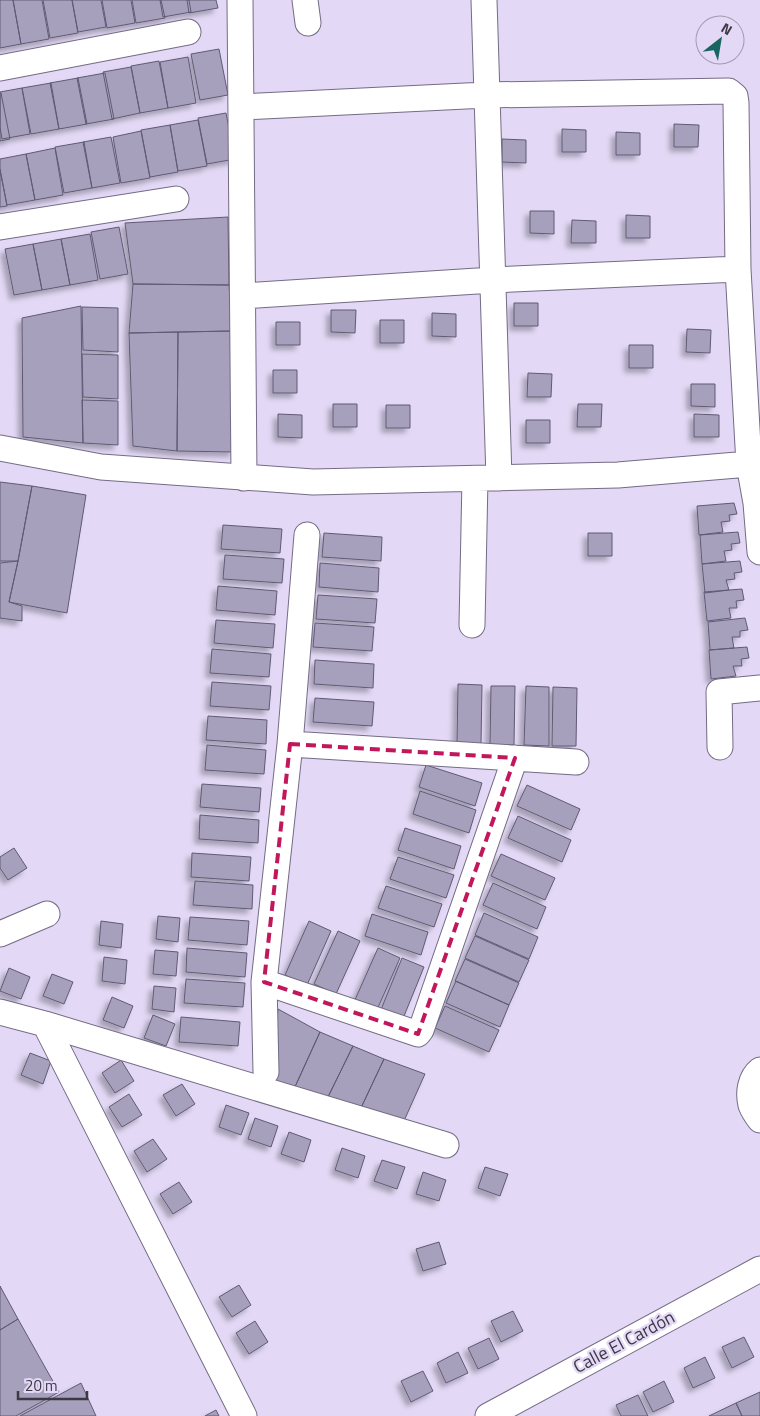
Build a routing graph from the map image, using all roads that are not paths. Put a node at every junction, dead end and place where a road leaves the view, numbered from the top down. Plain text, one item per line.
1 (240, 0) edge
2 (484, 0) edge
3 (188, 32) dead end
4 (0, 68) edge
5 (486, 95) junction
6 (241, 107) junction
7 (176, 199) dead end
8 (0, 227) edge
9 (738, 269) junction
10 (492, 280) junction
11 (242, 296) junction
12 (0, 448) edge
13 (754, 463) edge
14 (244, 478) junction
15 (499, 478) junction
16 (475, 479) junction
17 (307, 534) dead end
18 (760, 552) edge
19 (472, 625) dead end
20 (760, 688) edge
21 (290, 744) junction
22 (720, 747) dead end
23 (514, 758) junction
24 (576, 762) dead end
25 (47, 914) dead end
26 (0, 934) edge
27 (264, 982) junction
28 (0, 1012) edge
29 (45, 1024) junction
30 (760, 1070) edge
31 (266, 1072) dead end
32 (760, 1120) edge
33 (446, 1145) dead end
34 (760, 1269) edge
35 (244, 1416) edge
36 (488, 1416) edge

1 - 6 street
2 - 5 street
3 - 4 street
5 - 6 street
5 - 9 street
5 - 10 street
6 - 11 street
7 - 8 street
9 - 10 street
9 - 13 street
10 - 11 street
10 - 15 street
11 - 14 street
12 - 14 street
13 - 15 street
13 - 18 street
14 - 16 street
15 - 16 street
16 - 19 street
17 - 21 street
20 - 22 street
21 - 23 street
21 - 27 street
23 - 24 street
23 - 27 street
25 - 26 street
27 - 31 street
28 - 29 street
29 - 33 street
29 - 35 street
30 - 32 street
34 - 36 street, Calle El Cardón

